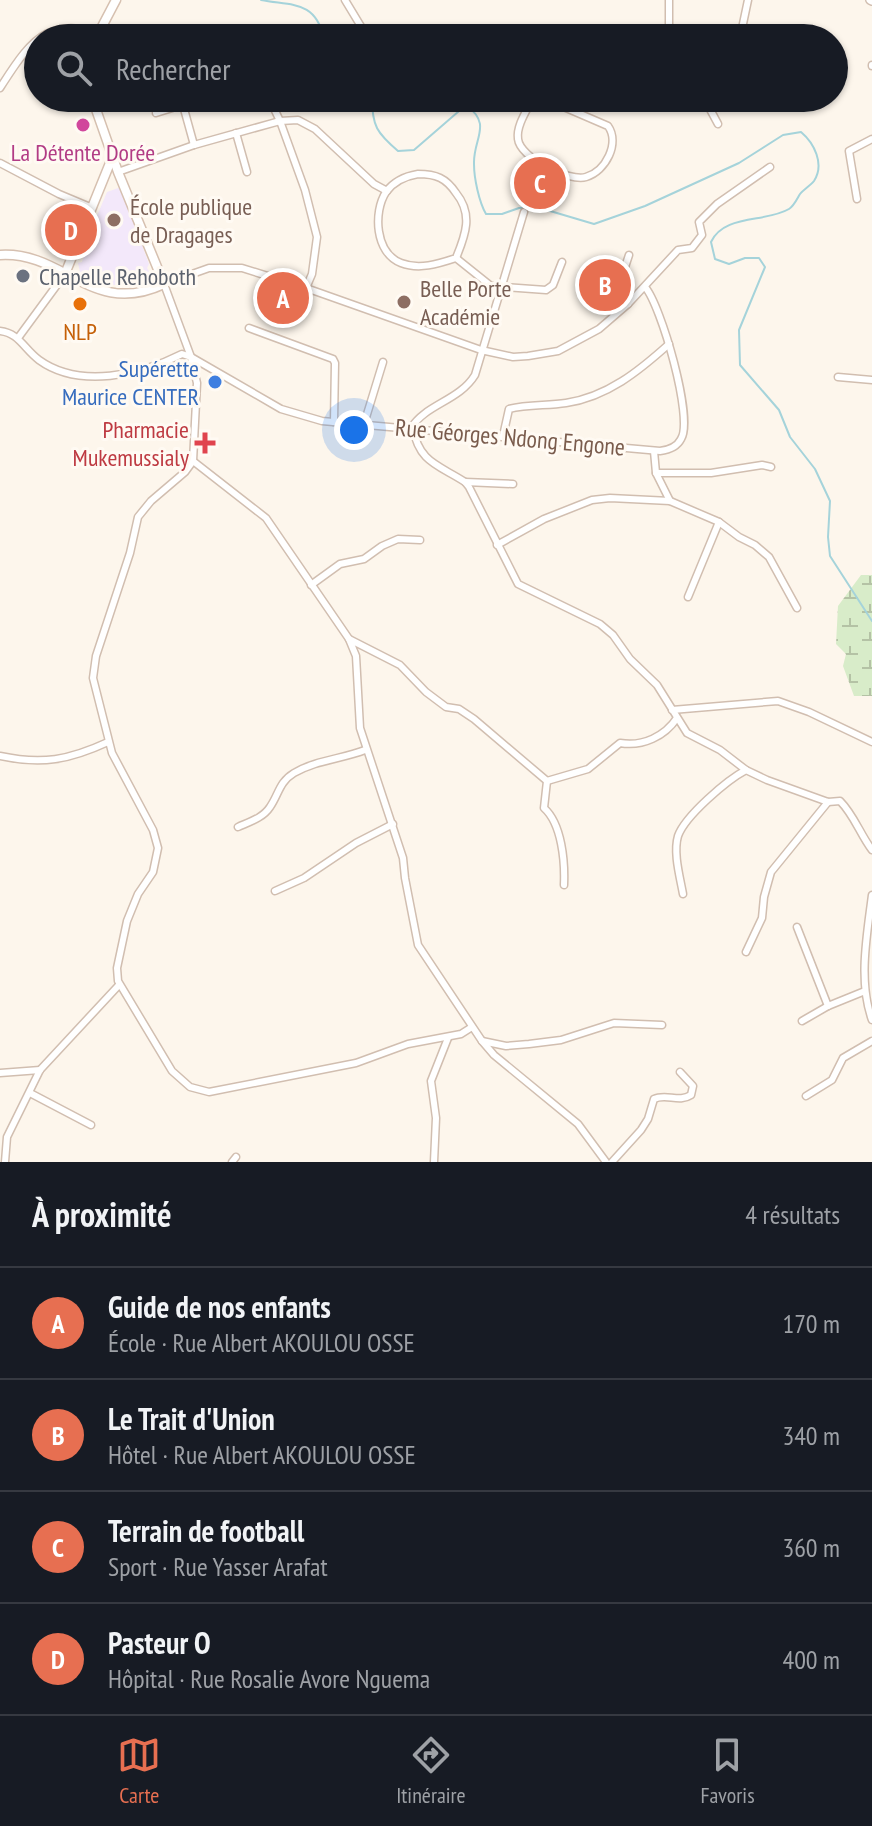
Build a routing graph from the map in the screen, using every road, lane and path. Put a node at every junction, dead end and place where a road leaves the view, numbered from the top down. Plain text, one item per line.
1 (116, 0) edge
2 (345, 0) edge
3 (669, 0) edge
4 (748, 0) edge
5 (104, 24) edge
6 (360, 24) edge
7 (669, 24) edge
8 (743, 24) edge
9 (24, 52) edge
10 (0, 88) edge
11 (97, 112) edge
12 (185, 112) edge
13 (276, 112) edge
14 (527, 112) edge
15 (576, 112) edge
16 (712, 112) edge
17 (280, 121) junction
18 (718, 124) dead end
19 (236, 133) junction
20 (872, 139) edge
21 (194, 145) junction
22 (112, 158) junction
23 (0, 163) edge
24 (770, 167) dead end
25 (118, 172) junction
26 (247, 172) dead end
27 (387, 191) junction
28 (857, 199) dead end
29 (90, 207) junction
30 (524, 212) dead end
31 (0, 255) edge
32 (629, 255) dead end
33 (456, 258) junction
34 (562, 262) dead end
35 (65, 274) junction
36 (164, 284) junction
37 (645, 287) junction
38 (306, 288) junction
39 (500, 288) junction
40 (628, 304) junction
41 (249, 328) dead end
42 (0, 331) edge
43 (18, 338) junction
44 (669, 344) junction
45 (481, 350) junction
46 (191, 357) junction
47 (383, 362) dead end
48 (838, 377) dead end
49 (872, 380) edge
50 (334, 422) junction
51 (364, 424) junction
52 (412, 428) junction
53 (503, 436) junction
54 (654, 451) junction
55 (193, 461) junction
56 (771, 467) dead end
57 (656, 473) junction
58 (465, 482) junction
59 (513, 484) dead end
60 (670, 501) junction
61 (719, 522) junction
62 (420, 540) dead end
63 (497, 545) junction
64 (311, 585) junction
65 (688, 597) dead end
66 (797, 608) dead end
67 (349, 639) junction
68 (672, 710) junction
69 (677, 718) junction
70 (108, 742) junction
71 (872, 742) edge
72 (365, 750) junction
73 (0, 756) edge
74 (746, 770) junction
75 (547, 781) junction
76 (828, 802) junction
77 (393, 824) junction
78 (238, 827) dead end
79 (872, 850) edge
80 (564, 885) dead end
81 (275, 891) dead end
82 (683, 894) dead end
83 (872, 895) edge
84 (797, 927) dead end
85 (746, 952) dead end
86 (119, 985) junction
87 (865, 991) junction
88 (828, 1006) junction
89 (872, 1020) edge
90 (802, 1021) dead end
91 (662, 1025) dead end
92 (472, 1027) junction
93 (448, 1038) junction
94 (482, 1041) junction
95 (872, 1041) edge
96 (40, 1070) junction
97 (680, 1072) dead end
98 (0, 1073) edge
99 (30, 1093) junction
100 (806, 1096) dead end
101 (91, 1125) dead end
102 (604, 1161) edge
103 (5, 1162) edge
104 (434, 1162) edge
105 (612, 1162) edge

1 - 5 main road
2 - 6 street
3 - 7 street
4 - 8 street
9 - 10 street
11 - 22 main road
12 - 21 street
13 - 17 street
14 - 15 street
16 - 18 street
17 - 19 street
17 - 27 street
17 - 38 street
19 - 21 street
19 - 26 street
20 - 28 street
21 - 25 street
22 - 25 main road
22 - 29 main road
23 - 29 street
24 - 37 street
25 - 36 main road
27 - 33 street
27 - 33 street
29 - 35 main road
30 - 39 street
31 - 35 main road
32 - 40 street
33 - 39 street
34 - 39 street
35 - 36 main road
35 - 43 street
36 - 38 street
36 - 46 street
37 - 40 street
37 - 44 street, Rue Géorges Ndong Engone
38 - 45 street
39 - 45 street
40 - 45 street
41 - 50 street
42 - 43 street
43 - 46 street
44 - 53 street
44 - 54 street, Rue Géorges Ndong Engone
45 - 52 street
46 - 50 street, Rue Géorges Ndong Engone
46 - 55 street
47 - 51 street
48 - 49 street
50 - 51 street, Rue Géorges Ndong Engone
51 - 52 street, Rue Géorges Ndong Engone
52 - 53 street, Rue Géorges Ndong Engone
52 - 58 street
53 - 54 street, Rue Géorges Ndong Engone
54 - 57 street
55 - 64 street
55 - 70 street
56 - 57 street
57 - 60 street
58 - 59 street
58 - 63 street
60 - 61 street
60 - 63 street
61 - 65 street
61 - 66 street
62 - 64 street
63 - 68 street
64 - 67 street
67 - 72 street
67 - 75 street
68 - 69 street
68 - 71 street
69 - 74 street
69 - 75 street
70 - 73 street
70 - 86 street
72 - 77 street
72 - 78 street
74 - 76 street
74 - 82 street
75 - 80 street
76 - 79 street
76 - 85 street
77 - 81 street
77 - 92 street
83 - 87 street
84 - 88 street
86 - 93 street
86 - 96 street
87 - 88 street
87 - 89 street
88 - 90 street
91 - 94 street
92 - 93 street
92 - 94 street
93 - 104 street
94 - 102 street
95 - 100 street
96 - 98 street
96 - 99 street
97 - 105 street
99 - 101 street
99 - 103 street

